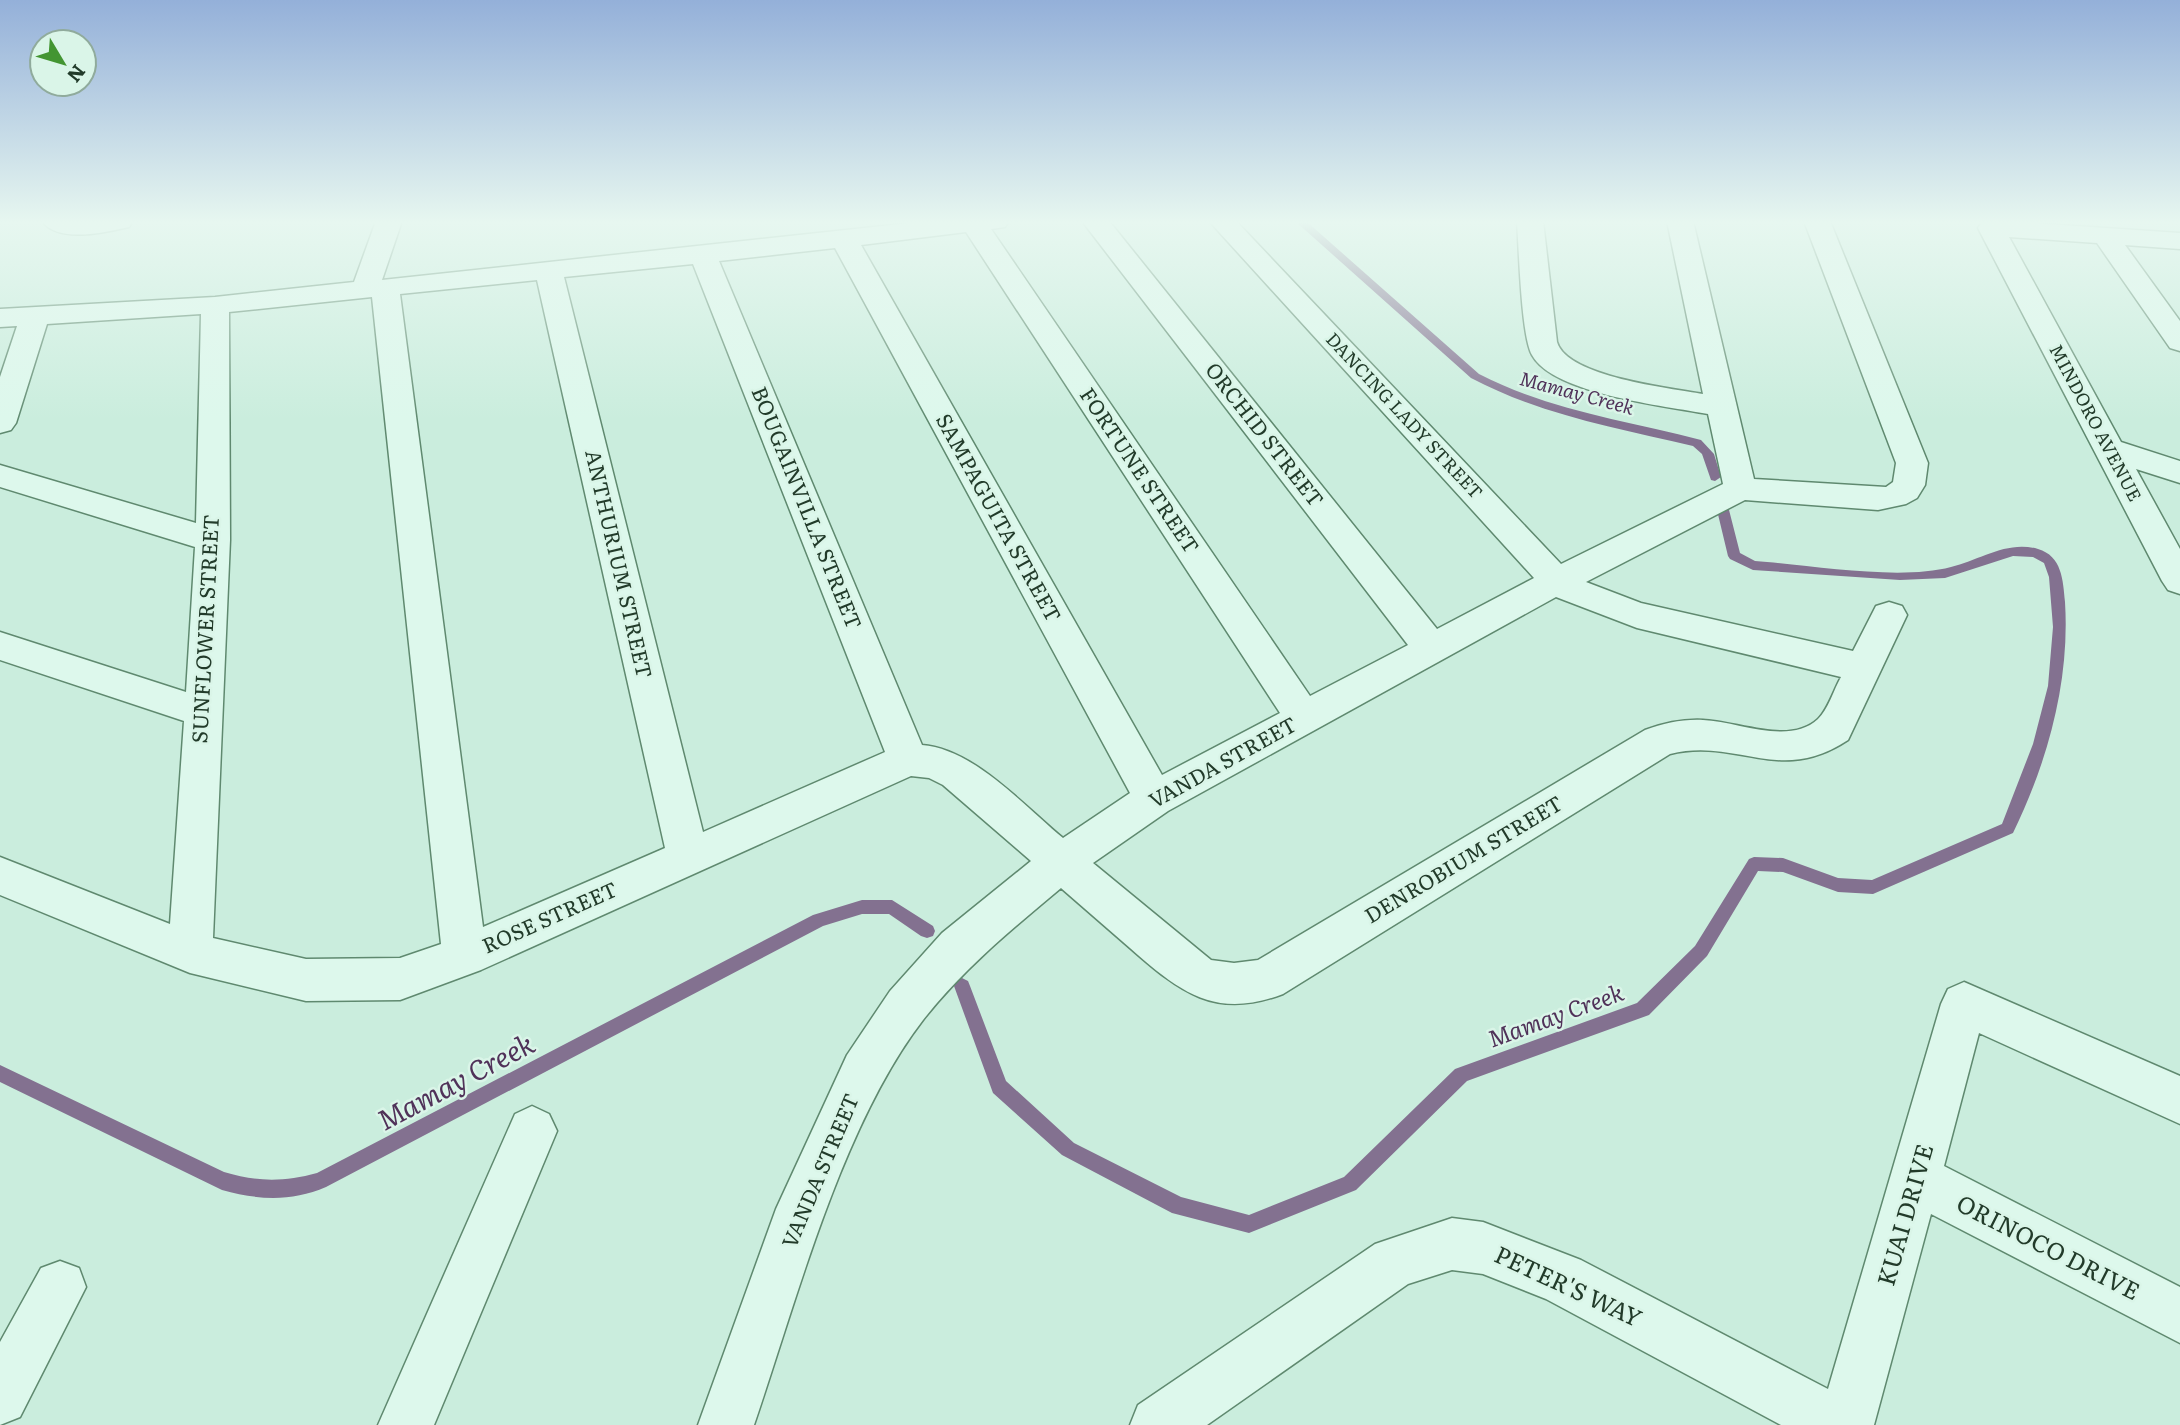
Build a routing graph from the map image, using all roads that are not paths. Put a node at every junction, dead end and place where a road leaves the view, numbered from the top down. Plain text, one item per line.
1 (390, 288) edge
2 (553, 288) edge
3 (716, 288) edge
4 (870, 288) edge
5 (1026, 288) edge
6 (1147, 288) edge
7 (1284, 288) edge
8 (1537, 288) edge
9 (1695, 288) edge
10 (1843, 288) edge
11 (2022, 288) edge
12 (2141, 288) edge
13 (375, 289) junction
14 (215, 305) junction
15 (35, 315) junction
16 (0, 318) edge
17 (2180, 342) edge
18 (1721, 407) junction
19 (0, 423) edge
20 (2107, 448) junction
21 (2180, 472) edge
22 (0, 476) edge
23 (1740, 489) junction
24 (213, 540) junction
25 (2180, 580) edge
26 (1557, 581) junction
27 (1889, 615) dead end
28 (0, 646) edge
29 (1432, 649) junction
30 (1865, 668) junction
31 (201, 712) junction
32 (1304, 718) junction
33 (908, 760) junction
34 (1154, 799) junction
35 (688, 857) junction
36 (1061, 862) junction
37 (0, 876) edge
38 (190, 953) junction
39 (465, 956) junction
40 (2180, 1100) edge
41 (532, 1131) dead end
42 (1916, 1180) junction
43 (60, 1287) dead end
44 (2180, 1316) edge
45 (0, 1397) edge
46 (406, 1425) edge
47 (726, 1425) edge
48 (1158, 1425) edge
49 (1838, 1425) edge
50 (1846, 1425) edge

1 - 13 street
2 - 35 street, ANTHURIUM STREET
3 - 33 street, BOUGAINVILLA STREET
4 - 34 street, SAMPAGUITA STREET
5 - 32 street, FORTUNE STREET
6 - 29 street, ORCHID STREET
7 - 26 street, DANCING LADY STREET
8 - 18 street
9 - 18 street
10 - 23 street
11 - 20 street, MINDORO AVENUE
12 - 17 street
13 - 14 street
13 - 39 street
14 - 15 street
14 - 24 street, SUNFLOWER STREET
15 - 16 street
15 - 19 street
18 - 23 street
20 - 21 street
20 - 25 street, MINDORO AVENUE
22 - 24 street
23 - 26 street, VANDA STREET
24 - 31 street, SUNFLOWER STREET
26 - 29 street, VANDA STREET
26 - 30 street
27 - 30 street, DENROBIUM STREET
28 - 31 street
29 - 32 street, VANDA STREET
30 - 36 street, DENROBIUM STREET
31 - 38 street, SUNFLOWER STREET
32 - 34 street, VANDA STREET
33 - 35 street, ROSE STREET
33 - 36 street
34 - 36 street, VANDA STREET
35 - 39 street, ROSE STREET
36 - 47 street, VANDA STREET
37 - 38 street, ROSE STREET
38 - 39 street, ROSE STREET
40 - 42 street, KUAI DRIVE
41 - 46 street
42 - 44 street, ORINOCO DRIVE
42 - 50 street, KUAI DRIVE
43 - 45 street
48 - 49 street, PETER'S WAY

